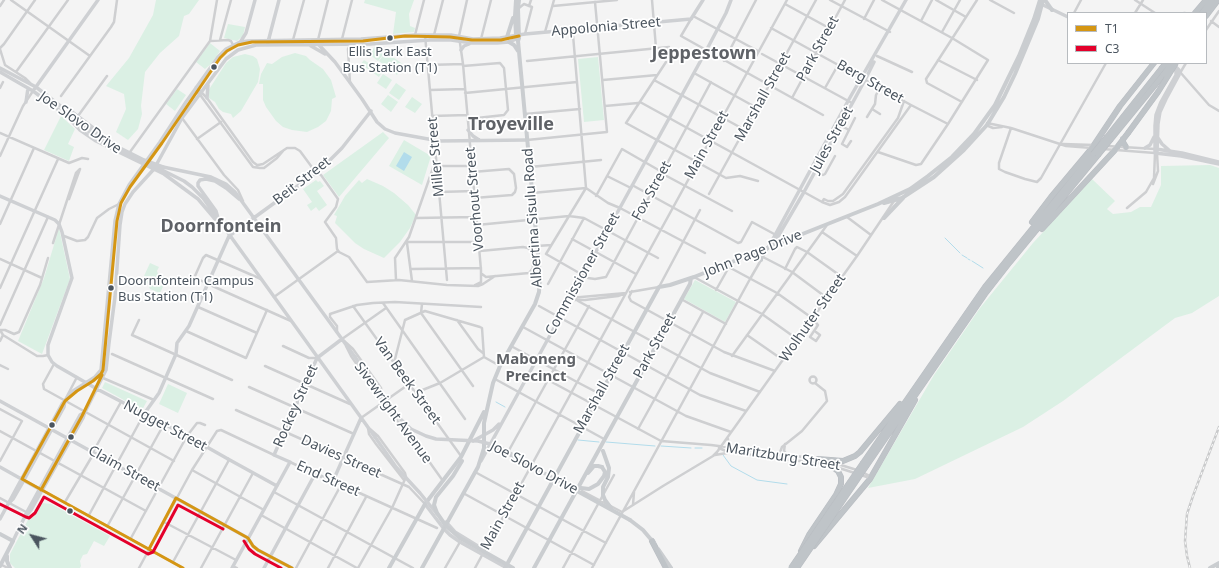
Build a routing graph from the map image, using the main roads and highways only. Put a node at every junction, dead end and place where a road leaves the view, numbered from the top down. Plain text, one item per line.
1 (98, 0) edge
2 (255, 0) edge
3 (279, 0) edge
4 (518, 0) edge
5 (703, 0) edge
6 (731, 0) edge
7 (906, 0) edge
8 (1206, 0) edge
9 (1212, 0) edge
10 (1218, 0) edge
11 (1042, 2) edge
12 (516, 8) junction
13 (1050, 9) junction
14 (1041, 10) junction
15 (1196, 12) edge
16 (1203, 12) edge
17 (1207, 15) edge
18 (1067, 17) edge
19 (889, 32) junction
20 (519, 37) junction
21 (269, 40) junction
22 (318, 40) junction
23 (508, 40) junction
24 (240, 42) junction
25 (472, 43) junction
26 (328, 44) junction
27 (268, 45) junction
28 (308, 45) junction
29 (319, 45) junction
30 (461, 50) road end
31 (326, 52) junction
32 (520, 53) junction
33 (329, 56) junction
34 (1152, 64) edge
35 (1166, 64) edge
36 (1167, 64) edge
37 (1170, 64) edge
38 (1172, 64) edge
39 (1175, 64) edge
40 (0, 68) edge
41 (0, 72) edge
42 (1162, 72) junction
43 (1179, 74) junction
44 (863, 79) junction
45 (208, 82) junction
46 (29, 86) junction
47 (34, 89) junction
48 (207, 98) road end
49 (26, 102) road end
50 (371, 112) junction
51 (66, 115) junction
52 (76, 119) junction
53 (986, 123) junction
54 (468, 130) road end
55 (1156, 137) junction
56 (1124, 138) junction
57 (527, 140) junction
58 (481, 141) junction
59 (824, 145) junction
60 (828, 147) junction
61 (1126, 147) road end
62 (1145, 148) road end
63 (1094, 151) junction
64 (1156, 151) junction
65 (1170, 151) junction
66 (138, 161) junction
67 (1219, 163) edge
68 (147, 164) junction
69 (812, 167) junction
70 (154, 169) junction
71 (163, 170) junction
72 (816, 170) junction
73 (139, 171) junction
74 (147, 176) junction
75 (907, 192) junction
76 (0, 196) edge
77 (243, 202) junction
78 (885, 203) junction
79 (878, 204) junction
80 (888, 209) road end
81 (790, 213) junction
82 (254, 217) junction
83 (884, 218) road end
84 (220, 222) junction
85 (223, 227) junction
86 (229, 236) junction
87 (771, 246) junction
88 (755, 253) junction
89 (762, 259) road end
90 (1006, 267) junction
91 (692, 278) junction
92 (684, 281) junction
93 (660, 285) joint
94 (687, 289) junction
95 (342, 339) junction
96 (317, 358) junction
97 (929, 375) junction
98 (494, 381) junction
99 (918, 382) junction
100 (87, 383) junction
101 (97, 389) junction
102 (0, 401) edge
103 (144, 414) junction
104 (361, 418) junction
105 (504, 418) junction
106 (50, 428) junction
107 (484, 435) junction
108 (69, 439) junction
109 (604, 440) junction
110 (467, 445) junction
111 (274, 455) joint
112 (461, 459) junction
113 (818, 459) road end
114 (825, 464) road end
115 (865, 464) junction
116 (478, 467) junction
117 (0, 468) edge
118 (22, 479) junction
119 (582, 480) junction
120 (277, 486) junction
121 (568, 486) junction
122 (41, 490) junction
123 (426, 502) junction
124 (614, 511) junction
125 (0, 519) edge
126 (445, 523) junction
127 (444, 529) junction
128 (0, 534) edge
129 (248, 538) junction
130 (652, 541) junction
131 (15, 542) junction
132 (8, 550) junction
133 (488, 554) junction
134 (270, 556) junction
135 (799, 560) junction
136 (1219, 563) edge
137 (0, 565) edge
138 (234, 567) edge
139 (506, 567) edge
140 (792, 567) edge
141 (9, 568) edge
142 (264, 568) edge
143 (292, 568) edge
144 (390, 568) edge
145 (422, 568) edge
146 (513, 568) edge
147 (516, 568) edge
148 (534, 568) edge
149 (666, 568) edge
150 (671, 568) edge
151 (1210, 568) edge

1 - 47 main road
2 - 24 main road
3 - 21 main road
4 - 12 main road, Albertina Sisulu Road
5 - 20 main road, Appolonia Street
6 - 105 main road, Commissioner Street
7 - 19 main road, Jules Street
8 - 15 highway
9 - 16 highway
10 - 17 highway
11 - 13 main road
11 - 14 main road
11 - 53 main road
12 - 20 main road, Albertina Sisulu Road
12 - 23 main road
13 - 14 main road
13 - 18 main road
14 - 53 main road
19 - 44 main road, Jules Street
19 - 44 main road, Jules Street
20 - 23 main road, Appolonia Street
20 - 32 main road, Albertina Sisulu Road
21 - 22 main road
21 - 24 main road
21 - 27 main road
22 - 23 main road
22 - 29 main road
23 - 25 main road
23 - 32 main road
24 - 68 main road
25 - 26 main road
25 - 30 main road
26 - 29 main road
26 - 31 main road
27 - 28 main road
27 - 45 main road
28 - 29 main road
28 - 33 main road
29 - 31 main road
31 - 33 main road
32 - 57 main road, Albertina Sisulu Road
33 - 50 main road
34 - 63 highway
35 - 42 highway, bridge
36 - 43 main road
37 - 42 highway, bridge
38 - 43 main road
39 - 56 highway, bridge
40 - 46 main road, Joe Slovo Drive
41 - 46 main road, Joe Slovo Drive
42 - 63 highway, bridge
43 - 55 main road
44 - 59 main road, Jules Street
44 - 60 main road, Jules Street
45 - 48 main road
45 - 70 main road
46 - 47 main road, Joe Slovo Drive
46 - 49 main road
47 - 51 main road, Joe Slovo Drive
47 - 52 main road, Joe Slovo Drive
50 - 58 main road
50 - 82 main road, Beit Street
51 - 52 main road, Joe Slovo Drive
51 - 66 main road
52 - 68 main road
52 - 71 main road, Joe Slovo Drive, bridge
53 - 75 main road
54 - 58 main road
55 - 62 main road
55 - 64 main road
55 - 65 main road
56 - 61 highway
56 - 90 highway
57 - 58 main road
57 - 98 main road, Albertina Sisulu Road
59 - 60 main road
59 - 69 main road, Jules Street
60 - 72 main road, Jules Street
63 - 90 highway
63 - 99 highway
64 - 65 main road
64 - 67 main road
65 - 67 main road
66 - 68 main road
66 - 73 main road
68 - 70 main road
68 - 73 main road
68 - 74 main road
69 - 72 main road
69 - 81 main road, Jules Street
70 - 71 main road
70 - 74 main road
71 - 74 main road
71 - 77 main road, Joe Slovo Drive
71 - 84 main road, Joe Slovo Drive
71 - 85 main road
72 - 81 main road, Jules Street
73 - 100 main road
74 - 101 main road
75 - 78 main road, John Page Drive
75 - 79 main road, John Page Drive
75 - 83 main road
76 - 100 main road, Nugget Street
77 - 82 main road
77 - 84 main road
78 - 79 main road, John Page Drive
78 - 80 main road
79 - 87 main road, John Page Drive
81 - 87 main road, Jules Street
82 - 86 main road, Beit Street
82 - 95 main road
84 - 85 main road, Joe Slovo Drive
85 - 86 main road, Joe Slovo Drive
86 - 96 main road, Joe Slovo Drive
86 - 103 main road, Beit Street
87 - 88 main road, John Page Drive
88 - 89 main road
88 - 91 main road, John Page Drive
90 - 97 highway
91 - 92 main road, John Page Drive
91 - 94 main road, Park Street
92 - 93 main road, John Page Drive
92 - 94 main road
93 - 139 main road, Marshall Street
94 - 109 main road, Park Street
95 - 96 main road
95 - 121 main road, Joe Slovo Drive, bridge
96 - 104 main road
96 - 111 main road, Rockey Street
97 - 115 highway
97 - 135 highway, bridge
98 - 107 main road, Albertina Sisulu Road
98 - 110 main road, Albertina Sisulu Road
99 - 113 highway
99 - 115 highway
100 - 101 main road, Nugget Street
100 - 106 main road
101 - 103 main road, Nugget Street
101 - 108 main road
102 - 106 main road, Claim Street
103 - 120 main road, Nugget Street, bridge
104 - 126 main road, bridge
104 - 134 main road, End Street
105 - 107 main road
105 - 116 main road, Commissioner Street
106 - 108 main road, Claim Street
106 - 118 main road
107 - 110 main road
107 - 116 main road, Albertina Sisulu Road
108 - 122 main road
108 - 129 main road, Claim Street
109 - 119 main road, Park Street
109 - 124 main road, bridge
110 - 112 main road, Albertina Sisulu Road
111 - 120 main road, End Street
112 - 123 main road, Albertina Sisulu Road
112 - 126 main road, bridge
114 - 135 highway, bridge
115 - 135 highway, bridge
116 - 126 main road, Commissioner Street
117 - 118 main road
118 - 122 main road
118 - 125 main road
119 - 121 main road, bridge
119 - 148 main road
120 - 129 main road
121 - 124 main road, Joe Slovo Drive, bridge
122 - 131 main road
123 - 126 main road
123 - 127 main road
123 - 144 main road, Albertina Sisulu Road
124 - 130 main road, Joe Slovo Drive, bridge
126 - 127 main road, Commissioner Street
126 - 133 main road, bridge
126 - 139 main road
127 - 139 main road
127 - 145 main road, Commissioner Street
128 - 131 main road
129 - 134 main road, Claim Street
129 - 138 main road
130 - 149 highway
130 - 150 main road, Joe Slovo Drive
131 - 132 main road
132 - 137 main road
132 - 141 main road
133 - 139 main road, bridge
133 - 146 main road, bridge
134 - 142 main road
134 - 143 main road, Claim Street
135 - 140 highway, bridge
136 - 151 main road
139 - 147 main road

